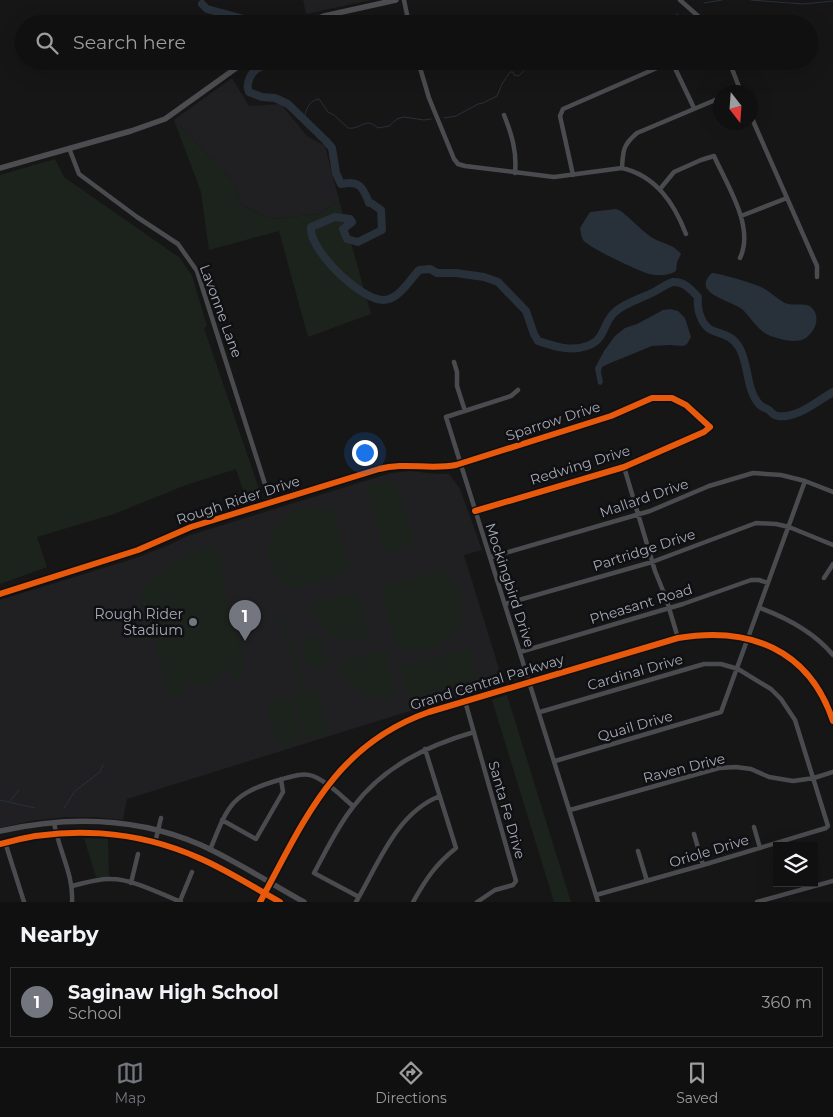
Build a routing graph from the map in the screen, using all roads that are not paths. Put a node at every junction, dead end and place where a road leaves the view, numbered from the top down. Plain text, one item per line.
1 (396, 0) edge
2 (404, 0) edge
3 (680, 0) edge
4 (328, 15) edge
5 (407, 15) edge
6 (697, 15) edge
7 (234, 70) edge
8 (421, 70) edge
9 (652, 70) edge
10 (676, 70) edge
11 (732, 70) edge
12 (738, 85) edge
13 (713, 101) edge
14 (694, 108) junction
15 (504, 115) dead end
16 (757, 130) edge
17 (69, 148) junction
18 (0, 168) edge
19 (622, 168) junction
20 (515, 173) junction
21 (573, 175) junction
22 (660, 188) junction
23 (787, 198) junction
24 (741, 216) junction
25 (686, 234) dead end
26 (740, 258) dead end
27 (817, 277) dead end
28 (454, 362) dead end
29 (518, 390) dead end
30 (652, 398) joint
31 (465, 411) junction
32 (461, 464) junction
33 (624, 467) junction
34 (805, 482) junction
35 (833, 492) edge
36 (271, 503) junction
37 (475, 511) junction
38 (638, 514) junction
39 (789, 527) junction
40 (833, 545) edge
41 (491, 558) junction
42 (652, 562) junction
43 (833, 564) edge
44 (824, 578) dead end
45 (768, 584) junction
46 (0, 594) edge
47 (505, 604) junction
48 (669, 608) junction
49 (760, 608) junction
50 (678, 638) junction
51 (749, 638) junction
52 (520, 652) junction
53 (833, 655) edge
54 (738, 669) junction
55 (530, 682) junction
56 (465, 701) junction
57 (540, 712) junction
58 (833, 722) edge
59 (474, 732) junction
60 (425, 749) junction
61 (555, 761) junction
62 (833, 772) edge
63 (814, 778) junction
64 (281, 780) junction
65 (327, 785) junction
66 (440, 796) junction
67 (354, 806) junction
68 (570, 810) junction
69 (161, 818) dead end
70 (222, 820) junction
71 (54, 822) junction
72 (828, 826) joint
73 (754, 827) dead end
74 (0, 831) edge
75 (158, 831) junction
76 (56, 834) junction
77 (694, 834) dead end
78 (3, 843) edge
79 (155, 843) junction
80 (760, 848) junction
81 (210, 850) junction
82 (638, 851) dead end
83 (138, 854) dead end
84 (703, 865) junction
85 (192, 872) dead end
86 (833, 881) edge
87 (647, 882) junction
88 (131, 883) junction
89 (270, 883) junction
90 (72, 886) junction
91 (264, 893) junction
92 (783, 894) junction
93 (596, 895) junction
94 (358, 900) edge
95 (24, 902) edge
96 (72, 902) edge
97 (181, 902) edge
98 (260, 902) edge
99 (280, 902) edge
100 (304, 902) edge
101 (413, 902) edge
102 (477, 902) edge
103 (598, 902) edge
104 (757, 902) edge
105 (785, 902) edge

1 - 4 main road
2 - 5 street
3 - 6 street
7 - 17 main road
8 - 20 street
9 - 21 street
10 - 14 street
11 - 12 street
13 - 14 street
14 - 19 street
15 - 20 street
16 - 23 street
17 - 18 main road
17 - 36 street, Lavonne Lane
19 - 21 street
19 - 22 street
20 - 21 street
22 - 24 street
22 - 25 street
23 - 24 street
23 - 27 street
24 - 26 street
28 - 31 street
29 - 31 street
30 - 32 street, Sparrow Drive
30 - 33 street, Redwing Drive
31 - 32 street, Mockingbird Drive
32 - 36 street, Rough Rider Drive
32 - 37 street, Mockingbird Drive
33 - 37 street, Redwing Drive
33 - 38 street
34 - 35 street, Mallard Drive
34 - 38 street, Mallard Drive
34 - 39 street
36 - 46 street, Rough Rider Drive
37 - 41 street, Mockingbird Drive
38 - 41 street, Mallard Drive
38 - 42 street
39 - 40 street, Partridge Drive
39 - 42 street, Partridge Drive
39 - 45 street
41 - 47 street, Mockingbird Drive
42 - 47 street, Partridge Drive
42 - 48 street
43 - 44 street
45 - 48 street, Pheasant Road
45 - 49 street
47 - 52 street, Mockingbird Drive
48 - 50 street
48 - 52 street, Pheasant Road
49 - 51 street
49 - 53 street
50 - 51 street, Grand Central Parkway
50 - 55 street, Grand Central Parkway
51 - 54 street
51 - 58 street, Grand Central Parkway
52 - 55 street, Mockingbird Drive
54 - 57 street, Cardinal Drive
54 - 61 street, Quail Drive
54 - 63 street, Cardinal Drive
55 - 56 street, Grand Central Parkway
55 - 57 street, Mockingbird Drive
56 - 59 street, Santa Fe Drive
56 - 65 street, Grand Central Parkway
57 - 61 street, Mockingbird Drive
59 - 60 street
59 - 102 street, Santa Fe Drive
60 - 66 street
60 - 67 street
61 - 68 street, Mockingbird Drive
62 - 63 street, Raven Drive
63 - 68 street, Raven Drive
63 - 72 street, Cardinal Drive
64 - 65 street
64 - 70 street
64 - 70 street
65 - 67 street
65 - 89 street, Grand Central Parkway
66 - 94 street
66 - 101 street
67 - 94 street
68 - 93 street, Mockingbird Drive
69 - 75 street
70 - 81 street
71 - 74 main road
71 - 75 main road
71 - 76 street
72 - 80 street, Oriole Drive
73 - 80 street
75 - 79 street
75 - 81 main road
76 - 78 main road
76 - 79 main road
76 - 90 street
77 - 84 street
78 - 95 street
79 - 91 main road
80 - 84 street, Oriole Drive
81 - 89 main road
82 - 87 street
83 - 88 street
84 - 87 street, Oriole Drive
85 - 97 street
86 - 92 street
87 - 93 street, Oriole Drive
88 - 90 street
88 - 97 street
89 - 91 street, Grand Central Parkway
89 - 100 main road
90 - 96 street
91 - 98 street, Grand Central Parkway
91 - 99 main road
92 - 104 street
92 - 105 street
93 - 103 street, Mockingbird Drive

